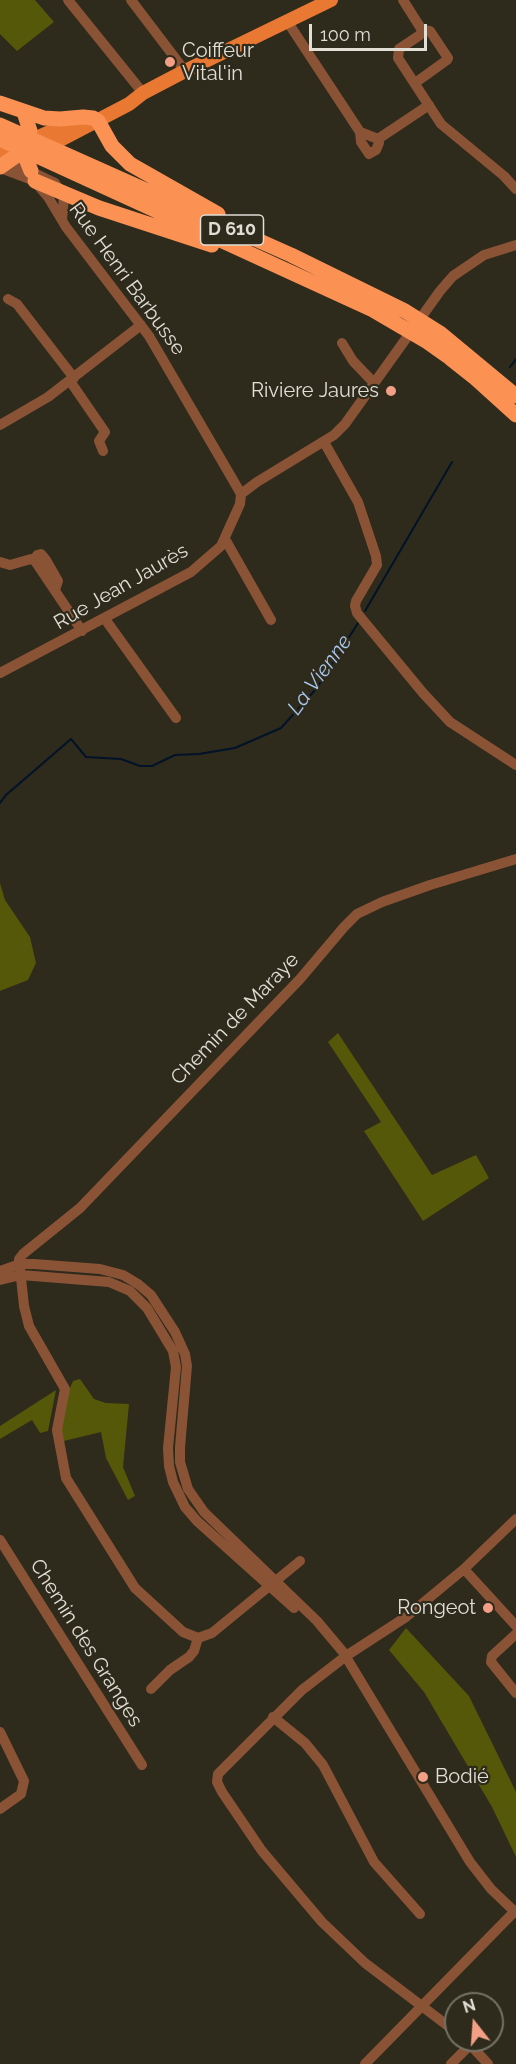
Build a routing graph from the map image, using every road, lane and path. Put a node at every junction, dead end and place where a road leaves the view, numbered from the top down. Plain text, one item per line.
1 (68, 0) edge
2 (131, 0) edge
3 (331, 0) edge
4 (403, 0) edge
5 (287, 21) junction
6 (422, 30) junction
7 (185, 72) junction
8 (415, 82) junction
9 (143, 93) junction
10 (0, 103) edge
11 (429, 105) junction
12 (24, 112) junction
13 (91, 119) junction
14 (0, 125) edge
15 (360, 132) junction
16 (378, 139) junction
17 (21, 155) edge
18 (516, 189) edge
19 (62, 193) junction
20 (81, 201) junction
21 (62, 215) junction
22 (516, 245) edge
23 (291, 255) junction
24 (273, 263) junction
25 (8, 299) dead end
26 (402, 318) junction
27 (141, 325) junction
28 (342, 343) dead end
29 (72, 379) junction
30 (374, 383) junction
31 (516, 396) edge
32 (516, 415) edge
33 (2, 420) edge
34 (324, 442) junction
35 (104, 451) dead end
36 (241, 494) junction
37 (225, 539) junction
38 (0, 562) edge
39 (105, 619) junction
40 (272, 620) dead end
41 (81, 631) junction
42 (0, 673) edge
43 (176, 718) dead end
44 (516, 765) edge
45 (516, 859) edge
46 (20, 1270) junction
47 (0, 1271) edge
48 (0, 1280) edge
49 (516, 1519) edge
50 (0, 1540) edge
51 (300, 1561) dead end
52 (464, 1569) junction
53 (272, 1583) junction
54 (516, 1626) edge
55 (516, 1634) edge
56 (198, 1638) junction
57 (346, 1656) junction
58 (151, 1689) dead end
59 (516, 1693) edge
60 (273, 1717) junction
61 (0, 1732) edge
62 (142, 1765) dead end
63 (0, 1809) edge
64 (515, 1911) edge
65 (420, 1914) dead end
66 (421, 2006) junction
67 (444, 2023) edge
68 (460, 2052) edge
69 (477, 2052) edge
70 (365, 2064) edge
71 (451, 2064) edge
72 (488, 2064) edge

1 - 9 street
2 - 7 street
3 - 5 main road
4 - 6 street
5 - 7 main road
5 - 15 street
6 - 8 street
6 - 8 street
7 - 9 main road
8 - 11 street
9 - 13 main road
10 - 12 highway
11 - 16 street
11 - 18 street
12 - 13 highway
12 - 17 highway
13 - 17 main road
13 - 17 main road
13 - 23 highway
14 - 23 highway, D 610
15 - 16 street
15 - 16 street
17 - 19 highway
17 - 21 street, Rue Henri Barbusse
17 - 24 highway, D 610
19 - 20 highway
19 - 21 street
20 - 21 highway
20 - 24 highway
21 - 27 street, Rue Henri Barbusse
22 - 30 street
23 - 26 highway, D 610
24 - 26 highway, D 610
25 - 29 street
26 - 31 highway, D 610
26 - 32 highway, D 610
27 - 29 street
27 - 36 street, Rue Henri Barbusse
28 - 30 street
29 - 33 street
29 - 35 street
30 - 34 street
34 - 36 street
34 - 44 street
36 - 37 street, Rue Jean Jaurès
37 - 39 street, Rue Jean Jaurès
37 - 40 street
38 - 41 street
39 - 41 street, Rue Jean Jaurès
39 - 43 street
41 - 42 street, Rue Jean Jaurès
45 - 46 street, Chemin de Maraye
46 - 47 street
46 - 48 street
46 - 53 street
46 - 56 street
49 - 52 street
50 - 62 street, Chemin des Granges
51 - 53 street
52 - 54 street
52 - 57 street
53 - 56 street
53 - 57 street
55 - 59 street
56 - 58 street
57 - 60 street
57 - 64 street
60 - 65 street
60 - 66 street
61 - 63 street
64 - 66 street
66 - 67 street
66 - 70 street
68 - 71 street
69 - 72 street

